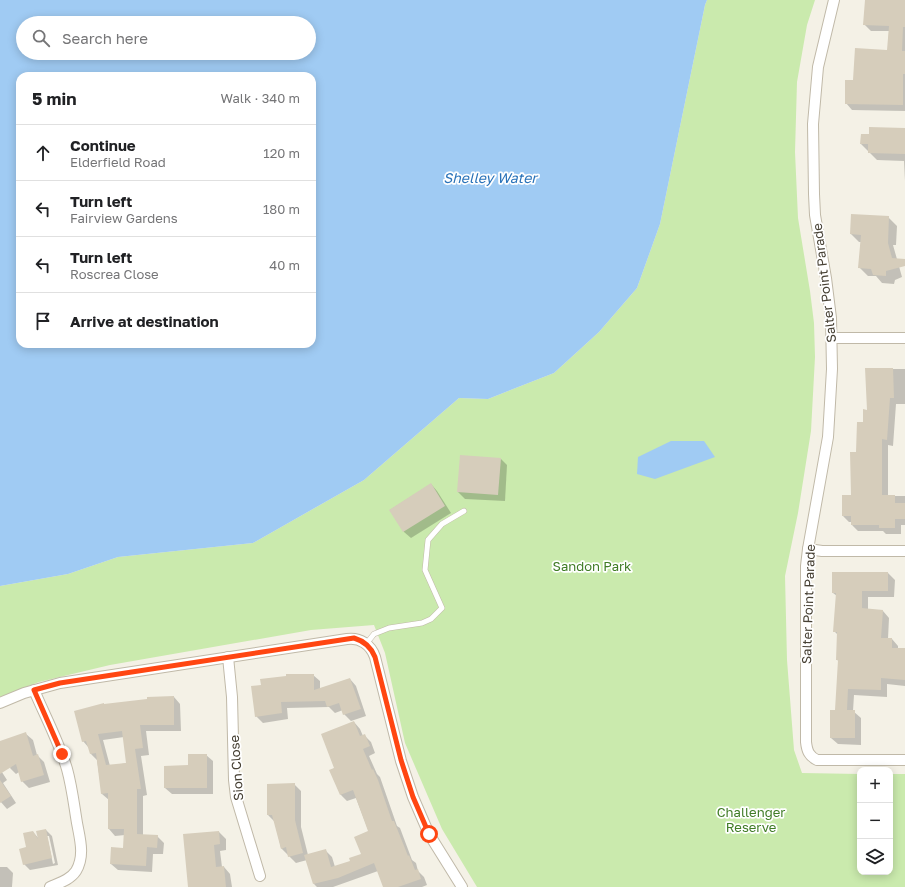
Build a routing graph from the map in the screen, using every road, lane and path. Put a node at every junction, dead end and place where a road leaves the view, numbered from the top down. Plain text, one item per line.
1 (834, 0) edge
2 (832, 338) junction
3 (905, 338) edge
4 (464, 512) dead end
5 (808, 549) junction
6 (905, 551) edge
7 (366, 644) junction
8 (228, 657) junction
9 (34, 690) junction
10 (0, 703) edge
11 (905, 760) edge
12 (260, 876) dead end
13 (50, 887) edge
14 (462, 887) edge

1 - 2 street, Salter Point Parade
2 - 3 street
2 - 5 street, Salter Point Parade
4 - 7 lane
5 - 6 street
5 - 11 street, Salter Point Parade
7 - 8 street
7 - 14 street
8 - 9 street
8 - 12 street, Sion Close
9 - 10 street
9 - 13 street

